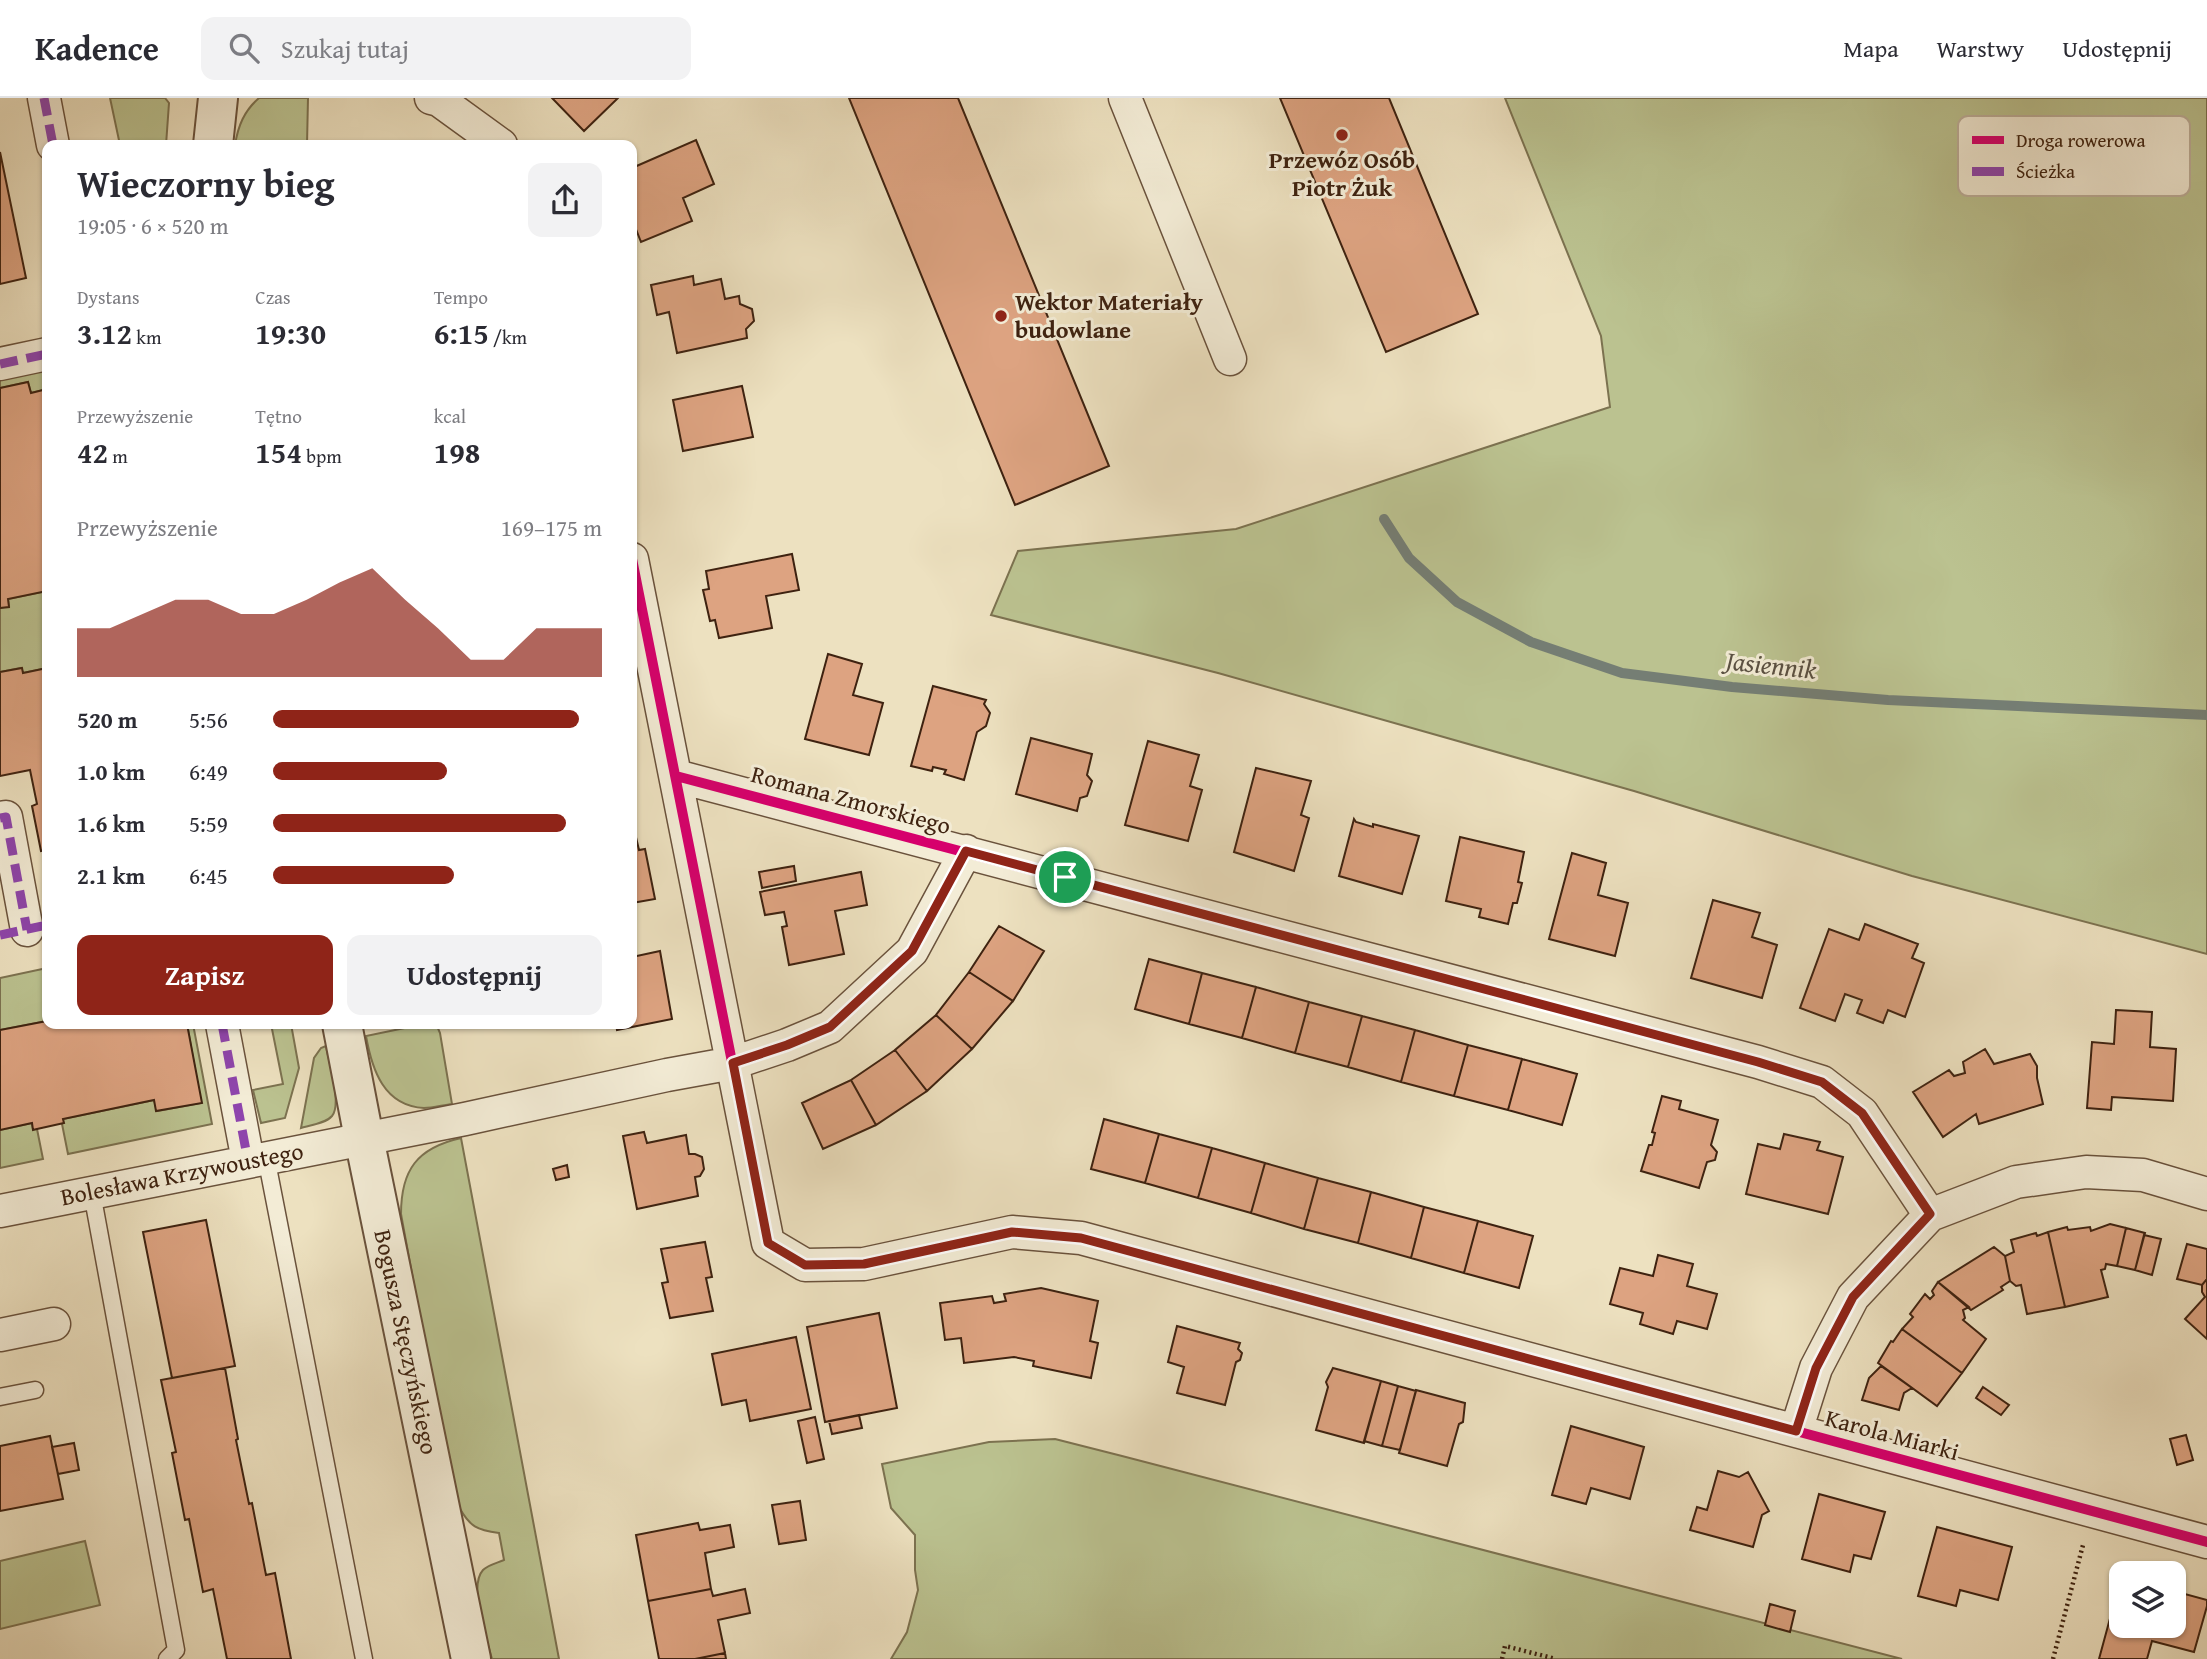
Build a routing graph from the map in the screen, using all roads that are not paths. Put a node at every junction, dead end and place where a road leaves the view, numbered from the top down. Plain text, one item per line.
1 (44, 98) edge
2 (218, 98) edge
3 (431, 98) edge
4 (1125, 98) edge
5 (51, 140) edge
6 (214, 140) edge
7 (494, 140) edge
8 (42, 355) edge
9 (1230, 359) dead end
10 (0, 364) edge
11 (637, 584) edge
12 (676, 776) junction
13 (0, 818) edge
14 (966, 851) junction
15 (25, 930) edge
16 (223, 1029) edge
17 (343, 1029) edge
18 (733, 1063) junction
19 (364, 1138) junction
20 (257, 1159) junction
21 (92, 1193) junction
22 (2207, 1194) edge
23 (0, 1211) edge
24 (1930, 1214) junction
25 (54, 1324) dead end
26 (0, 1335) edge
27 (35, 1390) dead end
28 (0, 1396) edge
29 (1796, 1431) junction
30 (2207, 1542) edge
31 (174, 1656) edge
32 (364, 1659) edge
33 (471, 1659) edge

1 - 5 street
2 - 6 street
3 - 7 street
4 - 9 street
8 - 10 street
11 - 12 street
12 - 14 street, Romana Zmorskiego
12 - 18 street
13 - 15 street
14 - 18 street, Romana Zmorskiego
14 - 24 street, Romana Zmorskiego
16 - 20 street
17 - 19 street, Bogusza Stęczyńskiego
18 - 19 street, Romana Zmorskiego
18 - 29 street, Karola Miarki
19 - 20 street, Bolesława Krzywoustego
19 - 33 street, Bogusza Stęczyńskiego
20 - 21 street, Bolesława Krzywoustego
20 - 32 lane
21 - 23 street, Bolesława Krzywoustego
21 - 31 lane
22 - 24 street, Karola Miarki
24 - 29 street, Karola Miarki
25 - 26 street
27 - 28 lane
29 - 30 street, Karola Miarki

